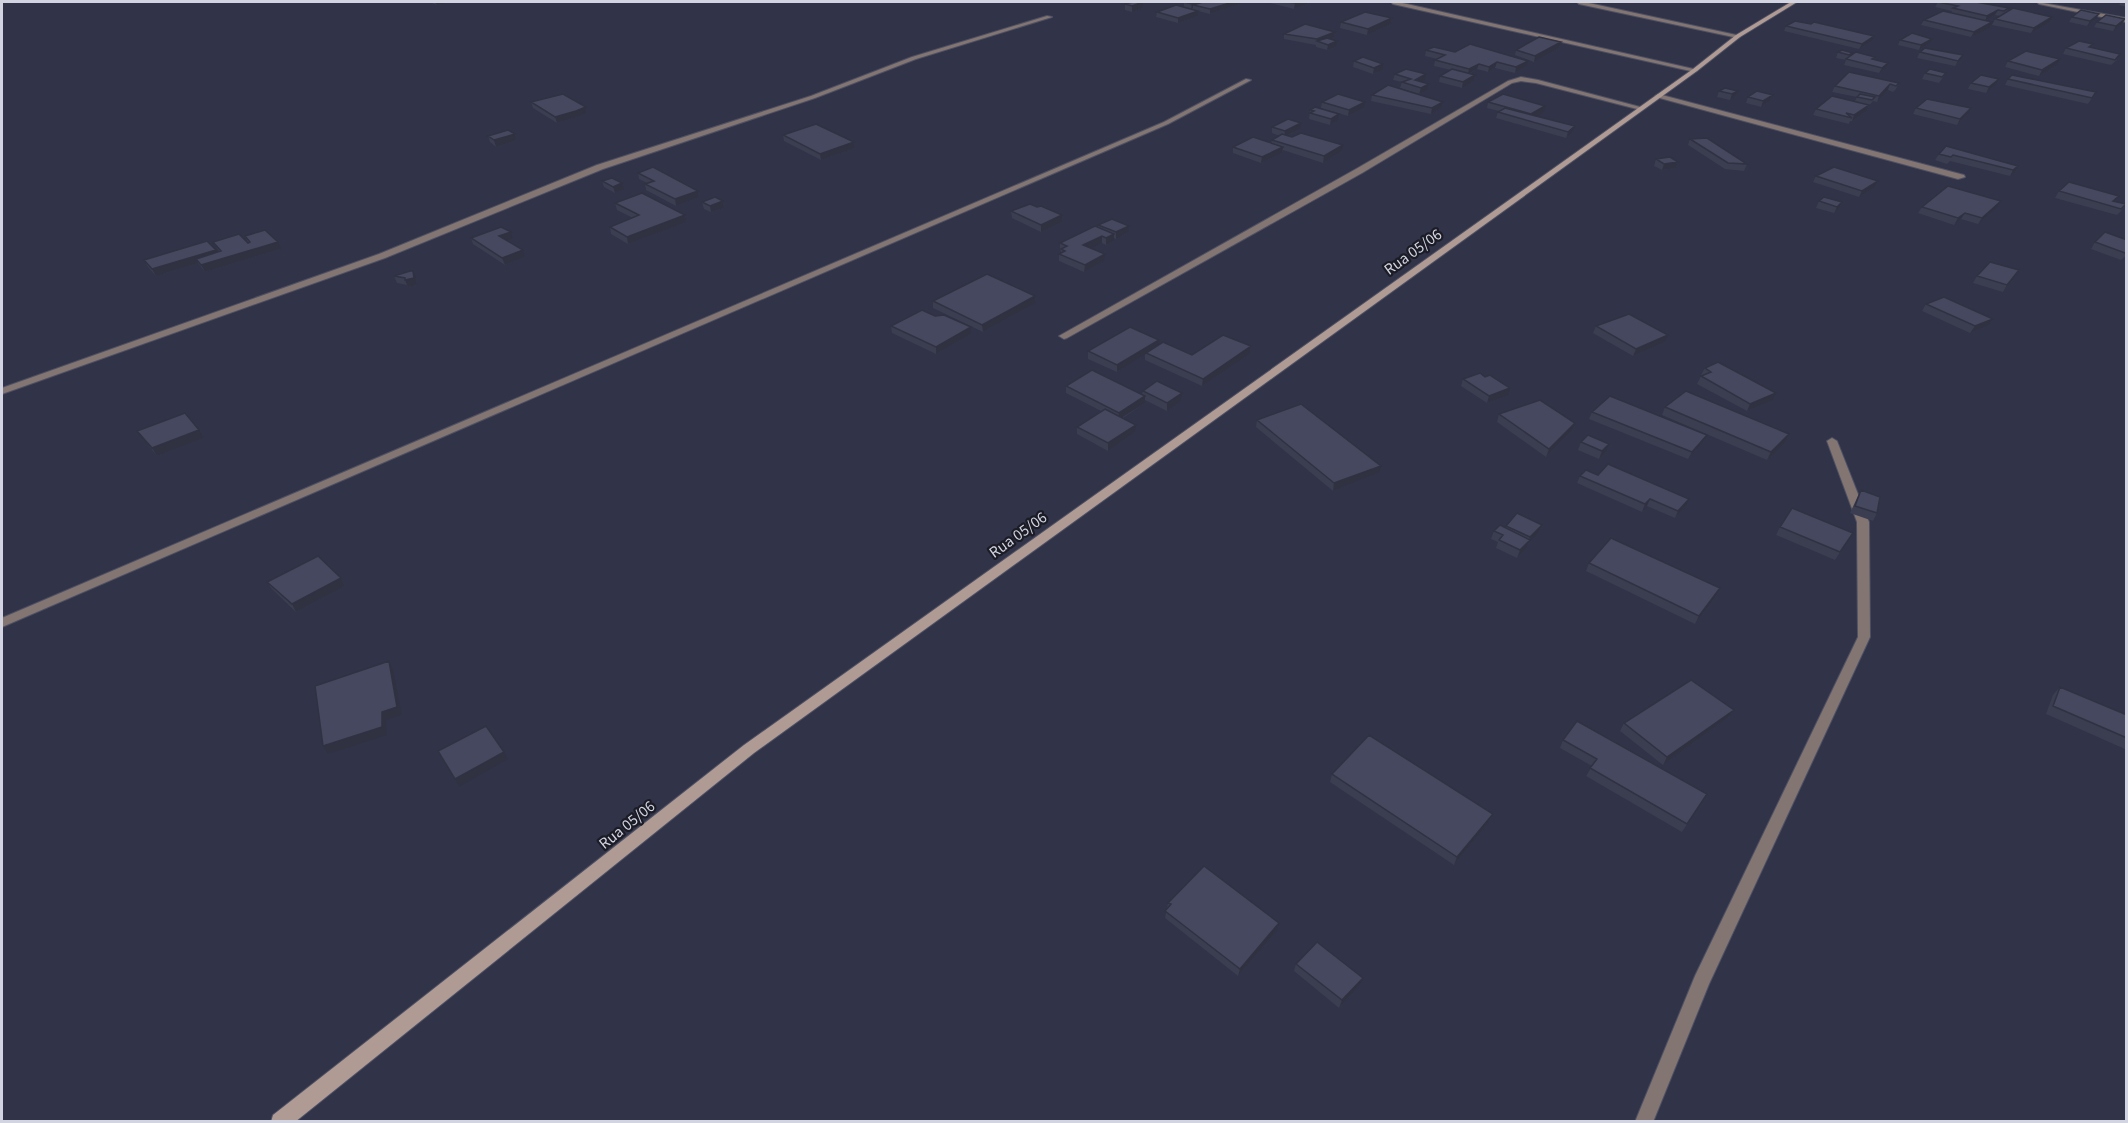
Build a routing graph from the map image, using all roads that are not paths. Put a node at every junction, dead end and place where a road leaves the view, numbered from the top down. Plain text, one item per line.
1 (1393, 2) edge
2 (1579, 2) edge
3 (1794, 2) edge
4 (2038, 2) edge
5 (1049, 17) dead end
6 (2127, 20) edge
7 (1738, 36) junction
8 (1695, 70) junction
9 (1248, 80) dead end
10 (1658, 96) junction
11 (1641, 108) junction
12 (1961, 177) dead end
13 (1064, 336) dead end
14 (2, 392) edge
15 (1832, 441) dead end
16 (2, 623) edge
17 (280, 1122) edge
18 (1644, 1122) edge

1 - 8 street
2 - 7 street
3 - 7 street, Rua 05/06
4 - 6 street
5 - 14 street
7 - 8 street, Rua 05/06
8 - 10 street, Rua 05/06
9 - 16 street
10 - 11 street, Rua 05/06
10 - 12 street
11 - 13 street
11 - 17 street, Rua 05/06
15 - 18 street

